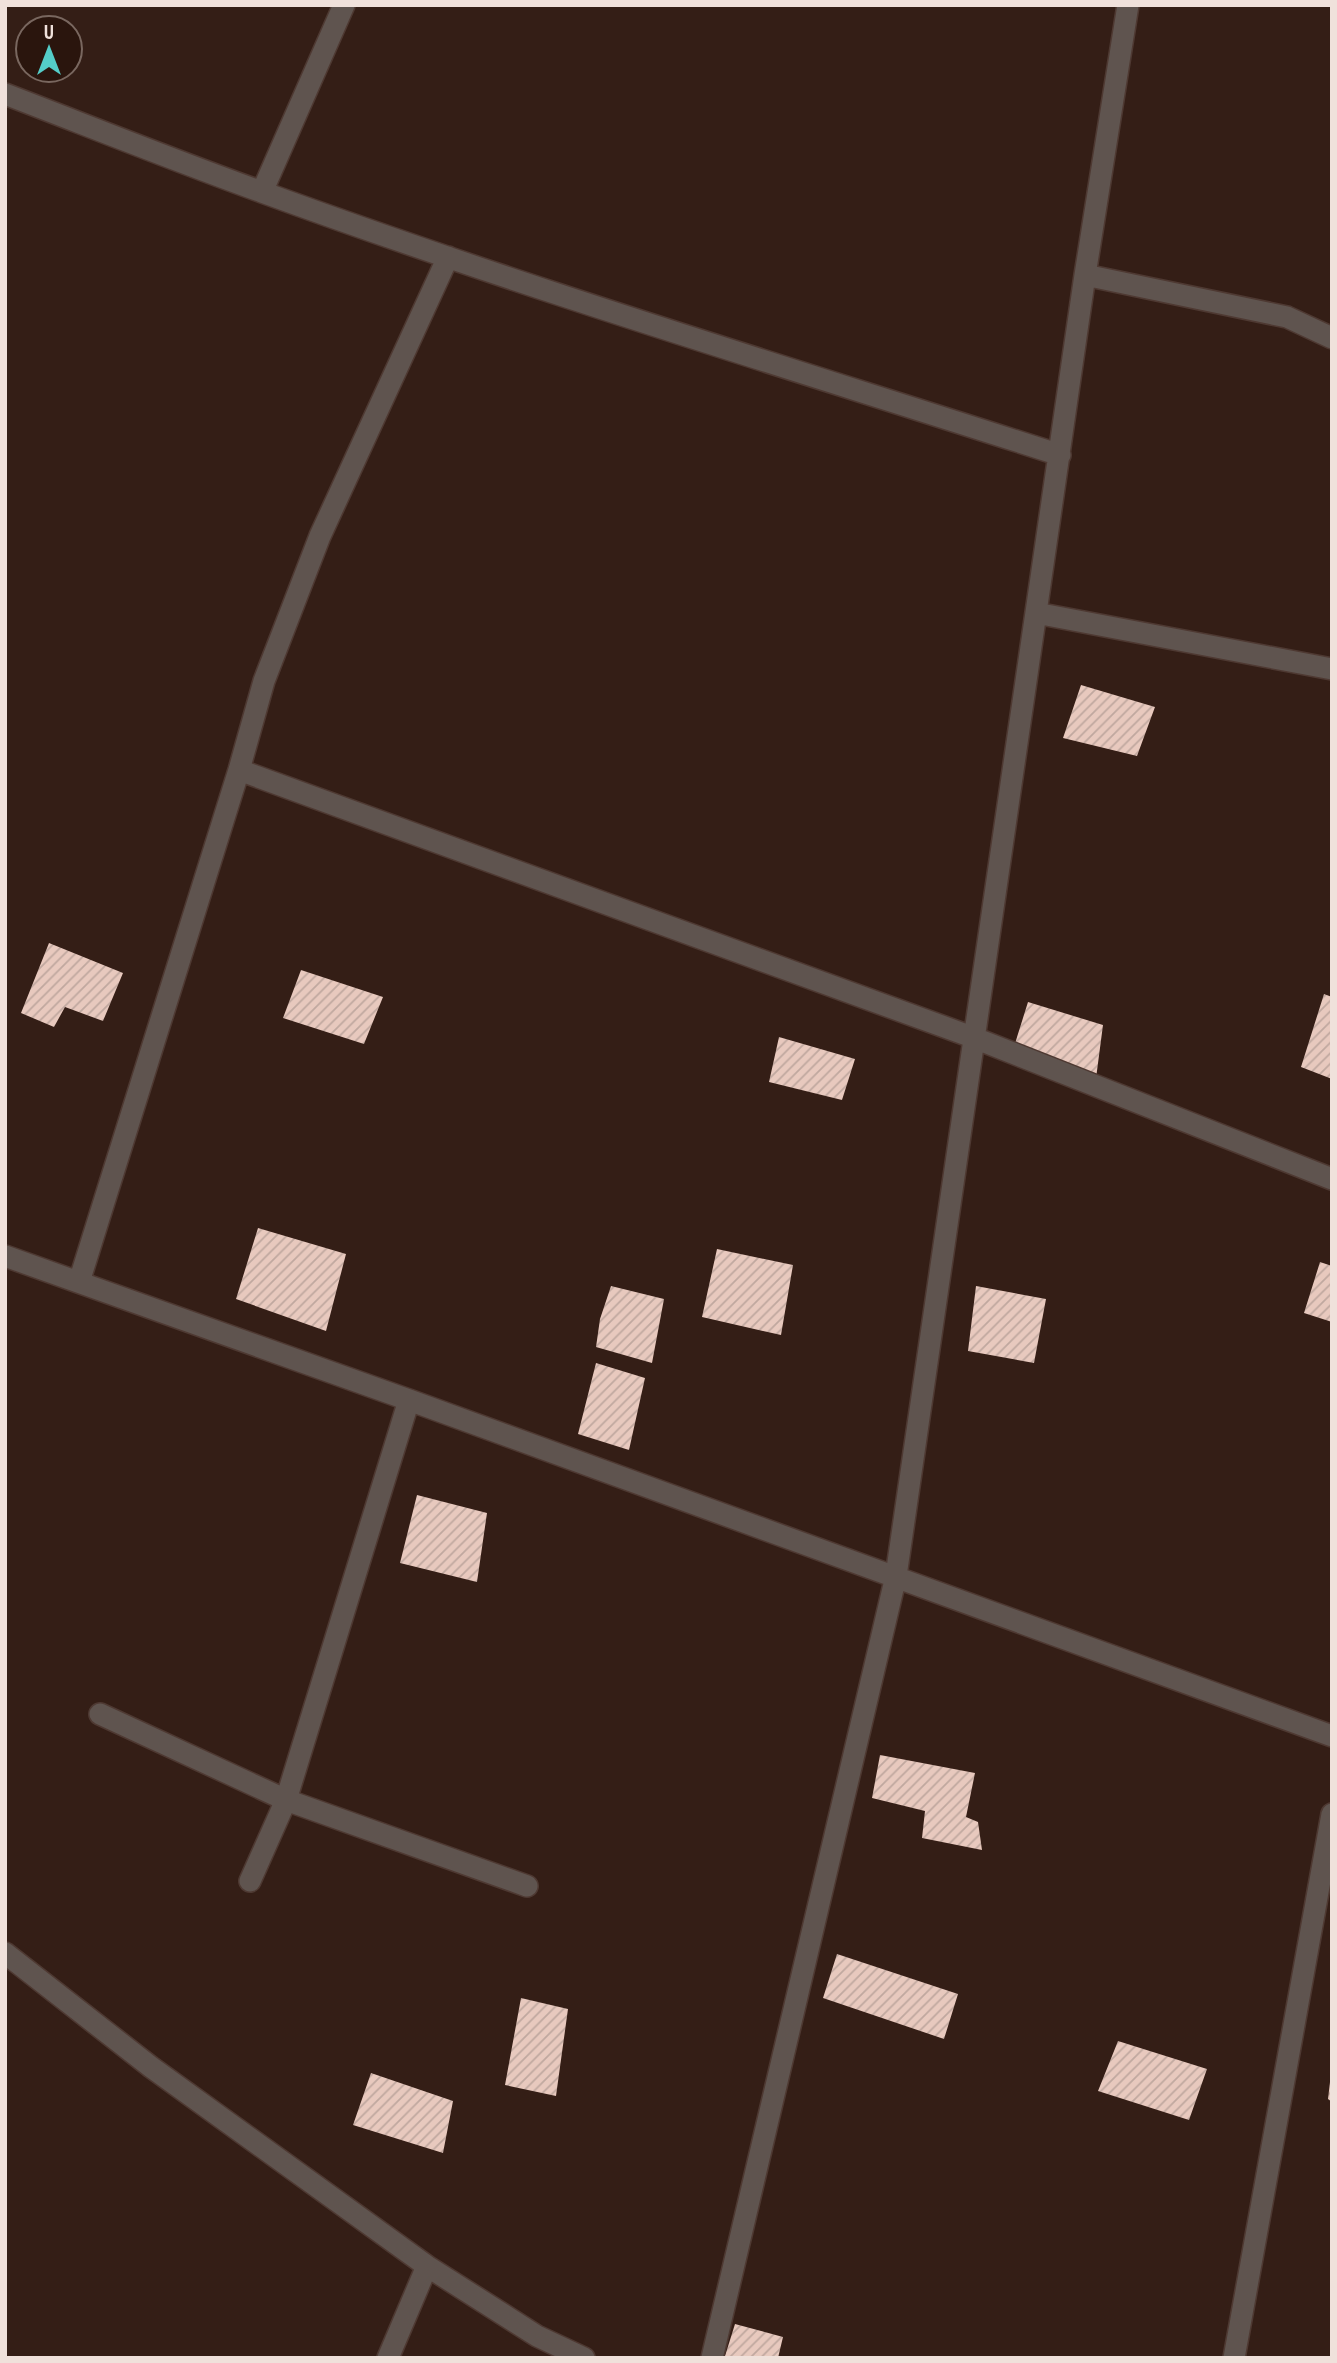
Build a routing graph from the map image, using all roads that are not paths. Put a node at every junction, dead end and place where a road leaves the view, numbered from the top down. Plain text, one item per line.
1 (344, 5) edge
2 (1128, 5) edge
3 (5, 94) edge
4 (262, 192) junction
5 (448, 257) junction
6 (1084, 275) junction
7 (1332, 338) edge
8 (1060, 455) junction
9 (1036, 613) junction
10 (1332, 669) edge
11 (239, 770) junction
12 (972, 1037) junction
13 (1332, 1180) edge
14 (5, 1256) edge
15 (79, 1282) junction
16 (409, 1400) junction
17 (895, 1576) junction
18 (100, 1714) dead end
19 (1332, 1736) edge
20 (286, 1800) junction
21 (1332, 1814) edge
22 (250, 1881) dead end
23 (527, 1886) dead end
24 (5, 1953) edge
25 (427, 2266) junction
26 (388, 2358) edge
27 (584, 2358) edge
28 (712, 2358) edge
29 (1234, 2358) edge

1 - 4 street
2 - 6 street
3 - 4 street
4 - 5 street
5 - 8 street
5 - 11 street
6 - 7 street
6 - 8 street
8 - 9 street
9 - 10 street
9 - 12 street
11 - 12 street
11 - 15 street
12 - 13 street
12 - 17 street
14 - 15 street
15 - 16 street
16 - 17 street
16 - 20 street
17 - 19 street
17 - 28 street
18 - 20 street
20 - 22 street
20 - 23 street
21 - 29 street
24 - 25 street
25 - 26 street
25 - 27 street

